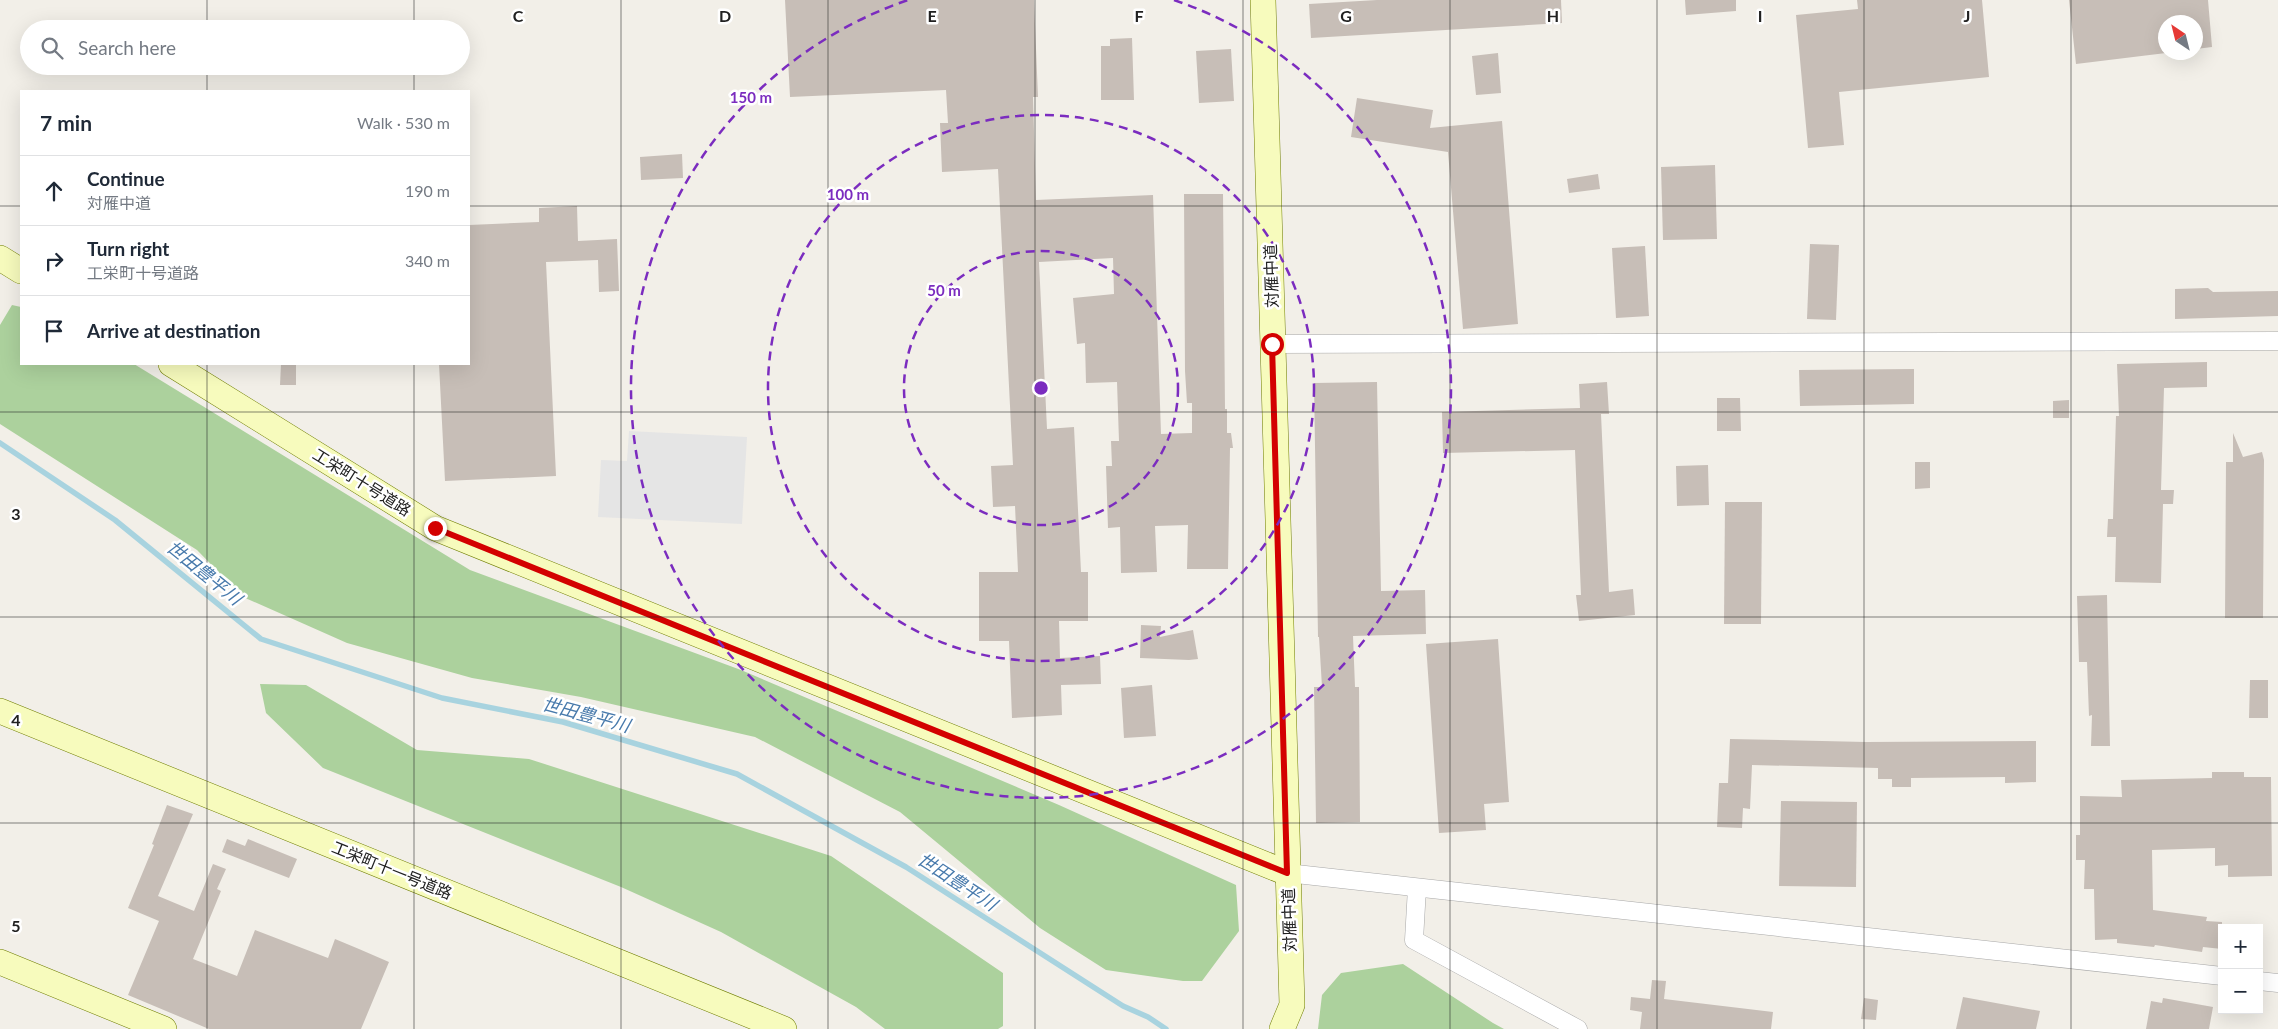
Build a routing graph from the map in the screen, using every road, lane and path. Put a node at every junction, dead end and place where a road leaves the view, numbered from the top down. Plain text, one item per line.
1 (1263, 0) edge
2 (0, 258) edge
3 (20, 270) edge
4 (2278, 341) edge
5 (1272, 344) junction
6 (173, 365) edge
7 (0, 711) edge
8 (1287, 873) junction
9 (1417, 888) junction
10 (0, 962) edge
11 (2218, 976) edge
12 (2263, 981) edge
13 (2278, 983) edge
14 (164, 1029) edge
15 (784, 1029) edge
16 (1282, 1029) edge
17 (1578, 1029) edge

1 - 5 street, 対雁中道
2 - 3 street
4 - 5 street
5 - 8 street, 対雁中道
6 - 8 street, 工栄町十号道路
7 - 15 street, 工栄町十一号道路
8 - 9 street
8 - 16 street, 対雁中道
9 - 11 street
9 - 17 street
10 - 14 street
12 - 13 street

